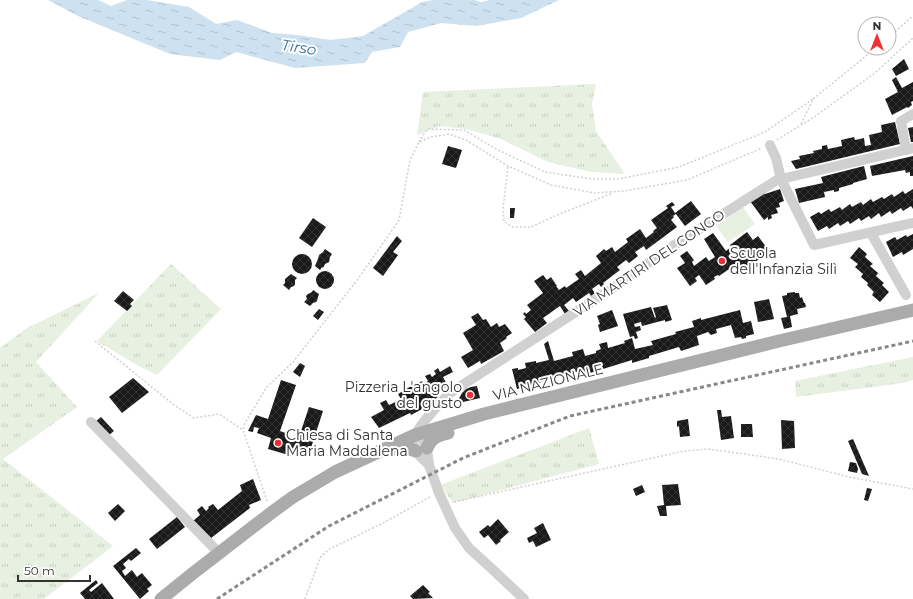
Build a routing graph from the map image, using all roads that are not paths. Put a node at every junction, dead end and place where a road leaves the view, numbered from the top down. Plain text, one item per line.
1 (913, 114) edge
2 (770, 145) road end
3 (910, 149) edge
4 (781, 179) junction
5 (913, 223) edge
6 (871, 233) junction
7 (906, 295) dead end
8 (913, 310) edge
9 (484, 414) junction
10 (91, 422) dead end
11 (415, 435) junction
12 (384, 449) junction
13 (421, 450) junction
14 (219, 553) junction
15 (161, 599) edge
16 (524, 599) edge

1 - 3 street
2 - 4 street
3 - 4 street, VIA MARTIRI DEL CONGO
4 - 6 street
4 - 11 street, VIA MARTIRI DEL CONGO
5 - 6 street
6 - 7 street
8 - 9 main road, VIA NAZIONALE
9 - 11 main road, VIA NAZIONALE
9 - 13 main road
10 - 14 street
11 - 12 main road, VIA NAZIONALE
11 - 13 street
12 - 13 main road
12 - 14 main road, VIA NAZIONALE
13 - 16 street
14 - 15 main road, VIA NAZIONALE

